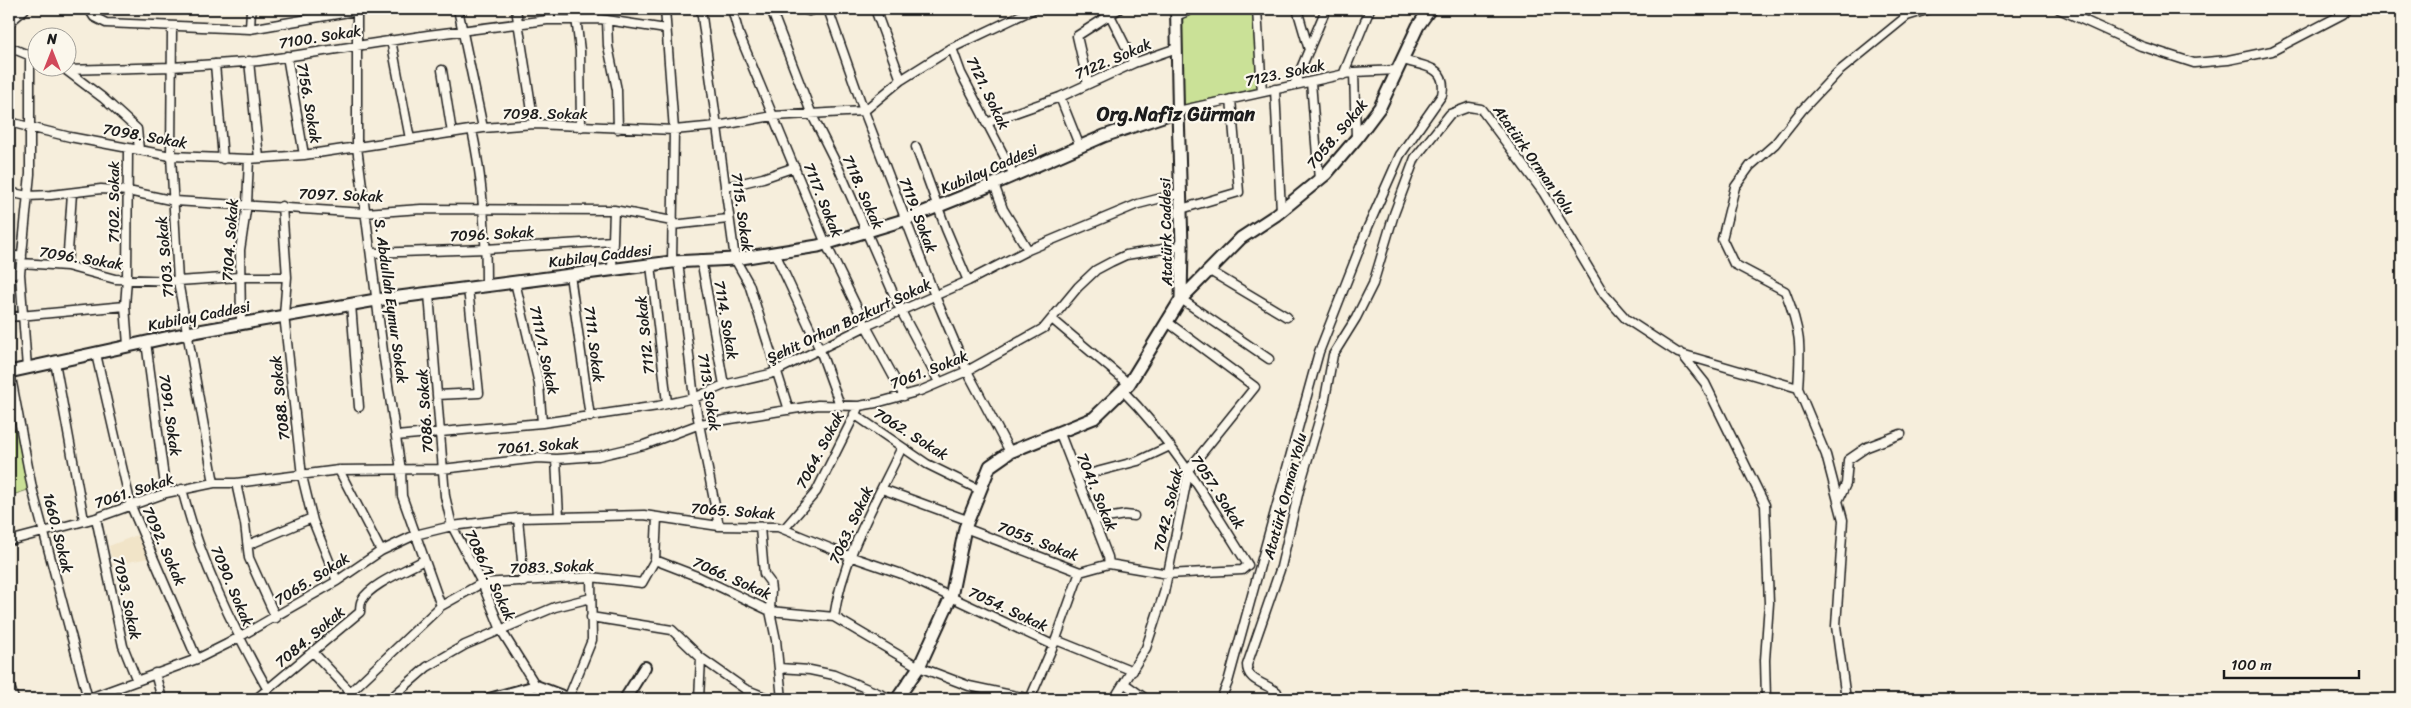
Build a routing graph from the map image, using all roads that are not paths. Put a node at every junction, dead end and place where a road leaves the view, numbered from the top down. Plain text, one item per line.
1 (25, 9) edge
2 (89, 9) edge
3 (251, 9) edge
4 (366, 9) edge
5 (458, 9) edge
6 (516, 9) edge
7 (575, 9) edge
8 (665, 9) edge
9 (701, 9) edge
10 (732, 9) edge
11 (771, 9) edge
12 (803, 9) edge
13 (816, 9) edge
14 (828, 9) edge
15 (875, 9) edge
16 (1034, 9) edge
17 (1119, 9) edge
18 (1193, 9) edge
19 (1257, 9) edge
20 (1297, 9) edge
21 (1326, 9) edge
22 (1370, 9) edge
23 (1430, 9) edge
24 (1930, 9) edge
25 (2059, 9) edge
26 (2347, 9) edge
27 (357, 10) edge
28 (1176, 12) edge
29 (1110, 15) junction
30 (577, 19) junction
31 (607, 20) junction
32 (9, 23) edge
33 (519, 25) junction
34 (172, 27) junction
35 (250, 29) junction
36 (666, 29) junction
37 (461, 32) junction
38 (391, 40) junction
39 (356, 45) junction
40 (10, 48) edge
41 (952, 48) junction
42 (1177, 48) junction
43 (1309, 50) junction
44 (28, 56) edge
45 (287, 56) junction
46 (249, 61) junction
47 (1134, 63) junction
48 (215, 64) junction
49 (1401, 65) junction
50 (172, 67) junction
51 (78, 69) edge
52 (442, 70) dead end
53 (1354, 72) junction
54 (1343, 75) junction
55 (33, 78) edge
56 (75, 78) edge
57 (901, 80) junction
58 (1312, 82) junction
59 (1088, 84) junction
60 (1294, 85) junction
61 (1275, 89) junction
62 (1262, 92) junction
63 (1060, 97) junction
64 (1231, 99) junction
65 (864, 111) junction
66 (1178, 111) junction
67 (812, 115) junction
68 (772, 116) junction
69 (9, 122) edge
70 (986, 123) junction
71 (534, 124) junction
72 (31, 126) junction
73 (717, 126) junction
74 (582, 127) junction
75 (483, 128) junction
76 (618, 129) junction
77 (472, 130) junction
78 (674, 130) junction
79 (452, 133) junction
80 (410, 139) junction
81 (1356, 139) junction
82 (916, 146) dead end
83 (1080, 146) junction
84 (357, 147) junction
85 (128, 148) junction
86 (139, 150) junction
87 (304, 155) junction
88 (171, 156) junction
89 (259, 158) junction
90 (223, 159) junction
91 (249, 159) junction
92 (795, 167) junction
93 (1014, 175) junction
94 (1319, 180) junction
95 (994, 184) junction
96 (724, 187) junction
97 (128, 191) junction
98 (9, 192) edge
99 (72, 193) junction
100 (1181, 193) junction
101 (27, 196) junction
102 (175, 201) junction
103 (247, 204) junction
104 (282, 206) junction
105 (939, 206) junction
106 (482, 209) junction
107 (1181, 209) junction
108 (614, 210) junction
109 (1281, 211) junction
110 (365, 213) junction
111 (728, 219) junction
112 (904, 220) junction
113 (672, 223) junction
114 (866, 232) junction
115 (613, 241) junction
116 (826, 244) junction
117 (1182, 246) junction
118 (486, 249) junction
119 (1028, 250) junction
120 (372, 253) junction
121 (775, 253) junction
122 (9, 255) edge
123 (702, 259) junction
124 (735, 259) junction
125 (21, 260) junction
126 (675, 261) junction
127 (651, 265) junction
128 (67, 266) junction
129 (612, 270) junction
130 (1210, 271) junction
131 (9, 272) edge
132 (20, 274) junction
133 (570, 275) junction
134 (240, 277) junction
135 (287, 277) junction
136 (128, 279) junction
137 (178, 281) junction
138 (968, 281) junction
139 (515, 282) junction
140 (486, 286) junction
141 (468, 288) junction
142 (429, 294) junction
143 (935, 296) junction
144 (1181, 299) junction
145 (376, 300) junction
146 (352, 304) junction
147 (125, 306) junction
148 (901, 311) junction
149 (284, 314) junction
150 (23, 316) junction
151 (9, 317) edge
152 (1287, 317) dead end
153 (1052, 319) junction
154 (1166, 321) junction
155 (241, 324) junction
156 (866, 326) junction
157 (188, 333) junction
158 (146, 342) junction
159 (128, 345) junction
160 (820, 350) junction
161 (96, 354) junction
162 (1681, 354) junction
163 (1269, 359) dead end
164 (55, 362) junction
165 (27, 368) junction
166 (776, 371) junction
167 (968, 371) junction
168 (9, 372) edge
169 (939, 382) junction
170 (724, 385) junction
171 (1126, 387) junction
172 (1798, 388) junction
173 (437, 395) junction
174 (904, 396) junction
175 (694, 398) junction
176 (667, 403) junction
177 (840, 405) junction
178 (859, 406) junction
179 (359, 407) dead end
180 (789, 410) junction
181 (854, 414) junction
182 (590, 417) junction
183 (542, 424) junction
184 (700, 424) junction
185 (1059, 431) junction
186 (439, 434) junction
187 (1901, 434) dead end
188 (396, 436) junction
189 (1170, 446) junction
190 (902, 447) junction
191 (1010, 452) junction
192 (556, 459) junction
193 (442, 468) junction
194 (1189, 469) junction
195 (340, 470) junction
196 (401, 470) junction
197 (302, 476) junction
198 (1076, 477) junction
199 (214, 483) junction
200 (236, 483) junction
201 (182, 489) junction
202 (882, 489) junction
203 (980, 490) junction
204 (166, 492) junction
205 (1838, 501) junction
206 (131, 506) junction
207 (1134, 516) dead end
208 (559, 517) junction
209 (657, 517) junction
210 (96, 518) junction
211 (312, 518) junction
212 (518, 518) junction
213 (84, 520) junction
214 (1094, 520) junction
215 (966, 524) junction
216 (452, 526) junction
217 (719, 526) junction
218 (760, 527) junction
219 (784, 529) junction
220 (43, 530) junction
221 (415, 536) junction
222 (9, 541) edge
223 (248, 545) junction
224 (381, 550) junction
225 (849, 556) junction
226 (424, 560) junction
227 (655, 560) junction
228 (1109, 564) junction
229 (1248, 565) junction
230 (1258, 567) junction
231 (1080, 572) junction
232 (1168, 574) junction
233 (591, 577) junction
234 (337, 581) junction
235 (524, 582) junction
236 (482, 583) junction
237 (951, 597) junction
238 (591, 598) junction
239 (441, 606) junction
240 (770, 611) junction
241 (591, 617) junction
242 (834, 617) junction
243 (276, 618) junction
244 (501, 630) junction
245 (239, 638) junction
246 (1054, 642) junction
247 (313, 652) junction
248 (701, 658) junction
249 (197, 659) junction
250 (645, 667) dead end
251 (919, 667) junction
252 (778, 668) junction
253 (1133, 671) junction
254 (155, 673) junction
255 (137, 681) junction
256 (9, 684) edge
257 (1126, 684) junction
258 (536, 686) junction
259 (268, 690) junction
260 (351, 692) junction
261 (14, 699) edge
262 (87, 699) edge
263 (162, 699) edge
264 (256, 699) edge
265 (343, 699) edge
266 (357, 699) edge
267 (390, 699) edge
268 (489, 699) edge
269 (569, 699) edge
270 (625, 699) edge
271 (699, 699) edge
272 (770, 699) edge
273 (782, 699) edge
274 (892, 699) edge
275 (897, 699) edge
276 (1030, 699) edge
277 (1114, 699) edge
278 (1146, 699) edge
279 (1221, 699) edge
280 (1278, 699) edge
281 (1766, 699) edge
282 (1846, 699) edge

1 - 32 street
2 - 34 street
3 - 35 street
4 - 27 street
5 - 37 street
6 - 33 street
7 - 30 street
8 - 36 street, 7113. Sokak
9 - 73 street, 7115. Sokak
10 - 68 street, 7117. Sokak
11 - 67 street, 7118. Sokak
12 - 13 street
14 - 65 street, 7119. Sokak
15 - 57 street
16 - 41 street
17 - 29 street
18 - 28 street
19 - 62 street
20 - 43 street
21 - 43 street
22 - 54 street
23 - 49 main road, 7058. Sokak
24 - 172 street
25 - 26 street
27 - 35 street
27 - 39 street, S. Abdullah Eymur Sokak
28 - 42 street, Atatürk Caddesi
29 - 47 street
29 - 59 street
30 - 31 street, 7100. Sokak
30 - 33 street, 7100. Sokak
30 - 74 street
31 - 36 street, 7100. Sokak
31 - 76 street
33 - 37 street, 7100. Sokak
33 - 71 street
34 - 35 street
34 - 50 street, 7103. Sokak
36 - 78 street, 7113. Sokak
37 - 38 street, 7100. Sokak
37 - 75 street
38 - 39 street, 7100. Sokak
38 - 80 street
39 - 45 street, 7100. Sokak
39 - 84 street, S. Abdullah Eymur Sokak
40 - 44 street
41 - 57 street
41 - 70 street, 7121. Sokak
42 - 47 street, 7122. Sokak
42 - 66 street, Atatürk Caddesi
43 - 60 street
45 - 46 street, 7100. Sokak
45 - 87 street, 7156. Sokak
46 - 48 street, 7100. Sokak
46 - 89 street
47 - 59 street, 7122. Sokak
48 - 50 street, 7100. Sokak
48 - 90 street
49 - 53 street, 7123. Sokak
49 - 81 main road, 7058. Sokak
49 - 230 street, 7123. Sokak
50 - 51 street, 7100. Sokak
50 - 88 street, 7103. Sokak
52 - 79 street
53 - 54 street, 7123. Sokak
53 - 81 street
54 - 58 street, 7123. Sokak
55 - 72 street
56 - 86 street
57 - 65 street
58 - 60 street, 7123. Sokak
58 - 94 street
59 - 63 street, 7122. Sokak
60 - 61 street, 7123. Sokak
61 - 62 street, 7123. Sokak
61 - 109 street
62 - 64 street, 7123. Sokak
63 - 70 street, 7122. Sokak
63 - 83 street
64 - 66 street, 7123. Sokak
64 - 107 street
65 - 67 street, 7098. Sokak
65 - 112 street, 7119. Sokak
66 - 83 main road, Kubilay Caddesi
66 - 100 main road, Atatürk Caddesi
67 - 68 street, 7098. Sokak
67 - 114 street, 7118. Sokak
68 - 73 street, 7098. Sokak
68 - 92 street, 7117. Sokak
69 - 72 street, 7098. Sokak
70 - 93 street, 7121. Sokak
71 - 74 street, 7098. Sokak
71 - 75 street, 7098. Sokak
72 - 85 street, 7098. Sokak
72 - 101 street
73 - 78 street, 7098. Sokak
73 - 96 street, 7115. Sokak
74 - 76 street, 7098. Sokak
75 - 77 street, 7098. Sokak
76 - 78 street, 7098. Sokak
77 - 79 street, 7098. Sokak
77 - 106 street
78 - 113 street, 7113. Sokak
79 - 80 street, 7098. Sokak
80 - 84 street, 7098. Sokak
81 - 94 main road, 7058. Sokak
82 - 105 street
83 - 93 main road, Kubilay Caddesi
84 - 87 street, 7098. Sokak
84 - 110 street, S. Abdullah Eymur Sokak
85 - 86 street, 7098. Sokak
85 - 97 street, 7102. Sokak
86 - 88 street, 7098. Sokak
87 - 89 street, 7098. Sokak
88 - 90 street, 7098. Sokak
88 - 102 street, 7103. Sokak
89 - 91 street, 7098. Sokak
90 - 91 street, 7098. Sokak
91 - 103 street, 7104. Sokak
92 - 96 street
92 - 116 street, 7117. Sokak
93 - 95 main road, Kubilay Caddesi
94 - 109 main road, 7058. Sokak
95 - 105 main road, Kubilay Caddesi
95 - 119 street
96 - 111 street, 7115. Sokak
97 - 99 street, 7097. Sokak
97 - 102 street, 7097. Sokak
97 - 136 street, 7102. Sokak
98 - 101 street, 7097. Sokak
99 - 101 street, 7097. Sokak
99 - 128 street
100 - 107 main road, Atatürk Caddesi
100 - 119 street, Şehit Orhan Bozkurt Sokak
101 - 125 street
102 - 103 street, 7097. Sokak
102 - 137 street, 7103. Sokak
103 - 104 street, 7097. Sokak
103 - 134 street, 7104. Sokak
104 - 110 street, 7097. Sokak
104 - 135 street, 7088. Sokak
105 - 112 main road, Kubilay Caddesi
105 - 138 street
106 - 108 street, 7097. Sokak
106 - 110 street, 7097. Sokak
106 - 118 street
107 - 117 main road, Atatürk Caddesi
108 - 113 street, 7097. Sokak
108 - 115 street
109 - 130 main road, 7058. Sokak
110 - 120 street, S. Abdullah Eymur Sokak
111 - 113 street, 7097. Sokak
111 - 124 street, 7115. Sokak
112 - 114 main road, Kubilay Caddesi
112 - 143 street, 7119. Sokak
113 - 126 street, 7113. Sokak
114 - 116 main road, Kubilay Caddesi
114 - 148 street, 7118. Sokak
115 - 118 street, 7096. Sokak
115 - 129 street
116 - 121 main road, Kubilay Caddesi
116 - 156 street, 7117. Sokak
117 - 144 main road, Atatürk Caddesi
117 - 153 street, 7061. Sokak
118 - 120 street, 7096. Sokak
118 - 140 street
119 - 138 street, Şehit Orhan Bozkurt Sokak
120 - 145 street, S. Abdullah Eymur Sokak
121 - 124 main road, Kubilay Caddesi
121 - 160 street
122 - 125 street, 7096. Sokak
123 - 124 main road, Kubilay Caddesi
123 - 126 main road, Kubilay Caddesi
123 - 170 street, 7114. Sokak
124 - 166 street, 7115. Sokak
125 - 128 street, 7096. Sokak
125 - 132 street
126 - 127 main road, Kubilay Caddesi
126 - 175 street, 7113. Sokak
127 - 129 main road, Kubilay Caddesi
127 - 176 street, 7112. Sokak
128 - 136 street, 7096. Sokak
129 - 133 main road, Kubilay Caddesi
130 - 144 main road, 7058. Sokak
130 - 152 street
131 - 132 street
132 - 150 street
133 - 139 main road, Kubilay Caddesi
133 - 182 street, 7111. Sokak
134 - 135 street, 7096. Sokak
134 - 137 street, 7096. Sokak
134 - 155 street, 7104. Sokak
135 - 149 street, 7088. Sokak
136 - 137 street, 7096. Sokak
136 - 147 street, 7102. Sokak
137 - 157 street, 7103. Sokak
138 - 143 street, Şehit Orhan Bozkurt Sokak
139 - 140 main road, Kubilay Caddesi
139 - 183 street, 7111/1. Sokak
140 - 141 main road, Kubilay Caddesi
141 - 142 main road, Kubilay Caddesi
141 - 173 street
142 - 145 main road, Kubilay Caddesi
142 - 173 street, 7086. Sokak
143 - 148 street, Şehit Orhan Bozkurt Sokak
143 - 167 street, 7119. Sokak
144 - 154 main road, Atatürk Caddesi
144 - 163 street
145 - 146 main road, Kubilay Caddesi
145 - 188 street, S. Abdullah Eymur Sokak
146 - 149 main road, Kubilay Caddesi
146 - 179 street
147 - 150 street
147 - 159 street, 7102. Sokak
148 - 156 street, Şehit Orhan Bozkurt Sokak
148 - 169 street, 7118. Sokak
149 - 155 main road, Kubilay Caddesi
149 - 197 street, 7088. Sokak
150 - 151 street
150 - 165 street
153 - 167 street, 7061. Sokak
153 - 171 street
154 - 171 main road, Atatürk Caddesi
154 - 194 street, 7042. Sokak
155 - 157 main road, Kubilay Caddesi
156 - 160 street, Şehit Orhan Bozkurt Sokak
156 - 174 street, 7117. Sokak
157 - 158 main road, Kubilay Caddesi
157 - 199 street, 7103. Sokak
158 - 159 main road, Kubilay Caddesi
158 - 204 street, 7091. Sokak
159 - 161 main road, Kubilay Caddesi
160 - 166 street, Şehit Orhan Bozkurt Sokak
160 - 177 street
161 - 164 main road, Kubilay Caddesi
161 - 206 street, 7092. Sokak
162 - 172 street, Atatürk Orman Yolu
162 - 280 street, Atatürk Orman Yolu
162 - 281 street
164 - 165 main road, Kubilay Caddesi
164 - 213 street
165 - 168 main road, Kubilay Caddesi
166 - 170 street, Şehit Orhan Bozkurt Sokak
166 - 180 street, 7115. Sokak
167 - 169 street, 7061. Sokak
167 - 191 street, 7119. Sokak
168 - 220 street, 1660. Sokak
169 - 174 street, 7061. Sokak
170 - 175 street, Şehit Orhan Bozkurt Sokak
171 - 185 main road, Atatürk Caddesi
171 - 189 street, 7057. Sokak
172 - 205 street
173 - 186 street, 7086. Sokak
174 - 178 street, 7061. Sokak
175 - 176 street, Şehit Orhan Bozkurt Sokak
175 - 184 street, 7113. Sokak
176 - 182 street, Şehit Orhan Bozkurt Sokak
177 - 178 street, 7061. Sokak
177 - 180 street, 7061. Sokak
178 - 181 street, 7064. Sokak
180 - 184 street, 7061. Sokak
181 - 190 street, 7062. Sokak
181 - 219 street, 7064. Sokak
182 - 183 street, Şehit Orhan Bozkurt Sokak
183 - 186 street, Şehit Orhan Bozkurt Sokak
184 - 192 street, 7061. Sokak
184 - 217 street, 7113. Sokak
185 - 191 main road, Atatürk Caddesi
185 - 198 street, 7041. Sokak
186 - 188 street, Şehit Orhan Bozkurt Sokak
186 - 193 street, 7086. Sokak
187 - 205 street
188 - 196 street, S. Abdullah Eymur Sokak
189 - 194 street, 7057. Sokak
189 - 198 street
190 - 202 street, 7063. Sokak
190 - 203 street, 7062. Sokak
191 - 203 main road, Atatürk Caddesi
192 - 193 street, 7061. Sokak
192 - 208 street
193 - 196 street, 7061. Sokak
193 - 216 street, 7086. Sokak
194 - 229 street, 7057. Sokak
194 - 232 street, 7042. Sokak
195 - 196 street, 7061. Sokak
195 - 197 street, 7061. Sokak
195 - 224 street
196 - 221 street, S. Abdullah Eymur Sokak
197 - 200 street, 7061. Sokak
197 - 211 street, 7088. Sokak
198 - 214 street, 7041. Sokak
199 - 200 street, 7061. Sokak
199 - 201 street, 7061. Sokak
200 - 223 street
201 - 204 street, 7061. Sokak
201 - 245 street, 7090. Sokak
202 - 215 street, 7055. Sokak
202 - 225 street, 7063. Sokak
203 - 215 main road, Atatürk Caddesi
204 - 206 street, 7061. Sokak
205 - 282 street
206 - 210 street, 7061. Sokak
206 - 249 street, 7092. Sokak
207 - 214 street
208 - 209 street, 7065. Sokak
208 - 212 street, 7065. Sokak
209 - 217 street, 7065. Sokak
209 - 227 street
210 - 213 street, 7061. Sokak
210 - 255 street, 7093. Sokak
211 - 223 street
211 - 234 street, 7088. Sokak
212 - 216 street, 7065. Sokak
212 - 235 street
213 - 220 street, 7061. Sokak
214 - 228 street, 7041. Sokak
215 - 231 street, 7055. Sokak
215 - 237 main road, Atatürk Caddesi
216 - 221 street, 7065. Sokak
216 - 236 street, 7086/1. Sokak
217 - 218 street, 7065. Sokak
218 - 219 street, 7065. Sokak
218 - 240 street
219 - 225 street, 7065. Sokak
220 - 222 street, 7061. Sokak
220 - 262 street, 1660. Sokak
221 - 224 street, 7065. Sokak
221 - 226 street
223 - 243 street
224 - 234 street, 7065. Sokak
225 - 237 street, 7065. Sokak
225 - 242 street, 7063. Sokak
226 - 239 street
226 - 247 street, 7084. Sokak
227 - 233 street, 7083. Sokak
227 - 240 street, 7066. Sokak
228 - 231 street, 7055. Sokak
228 - 232 street, 7055. Sokak
229 - 230 street
229 - 232 street, 7055. Sokak
230 - 279 street, 7123. Sokak
231 - 246 street
232 - 253 street, 7042. Sokak
233 - 235 street, 7083. Sokak
233 - 238 street
234 - 243 street, 7065. Sokak
235 - 236 street, 7083. Sokak
236 - 239 street, 7083. Sokak
236 - 244 street, 7086/1. Sokak
237 - 246 street, 7054. Sokak
237 - 251 main road, Atatürk Caddesi
238 - 241 street
238 - 244 street
239 - 260 street, 7083. Sokak
240 - 242 street, 7066. Sokak
240 - 252 street
241 - 248 street
241 - 269 street
242 - 251 street, 7066. Sokak
243 - 245 street, 7065. Sokak
244 - 258 street, 7086/1. Sokak
244 - 267 street
245 - 249 street, 7065. Sokak
245 - 259 street, 7090. Sokak
246 - 253 street, 7054. Sokak
246 - 276 street
247 - 259 street, 7084. Sokak
247 - 260 street
248 - 271 street
248 - 272 street
249 - 254 street, 7065. Sokak
250 - 270 street
251 - 275 main road, Atatürk Caddesi
251 - 276 street, 7066. Sokak
252 - 273 street
252 - 274 street
253 - 257 street, 7042. Sokak
254 - 255 street, 7065. Sokak
254 - 263 street
255 - 262 street, 7065. Sokak
256 - 261 street
257 - 277 street, 7042. Sokak
257 - 278 street
258 - 268 street
258 - 269 street
259 - 264 street, 7084. Sokak
260 - 265 street, 7083. Sokak
260 - 266 street

